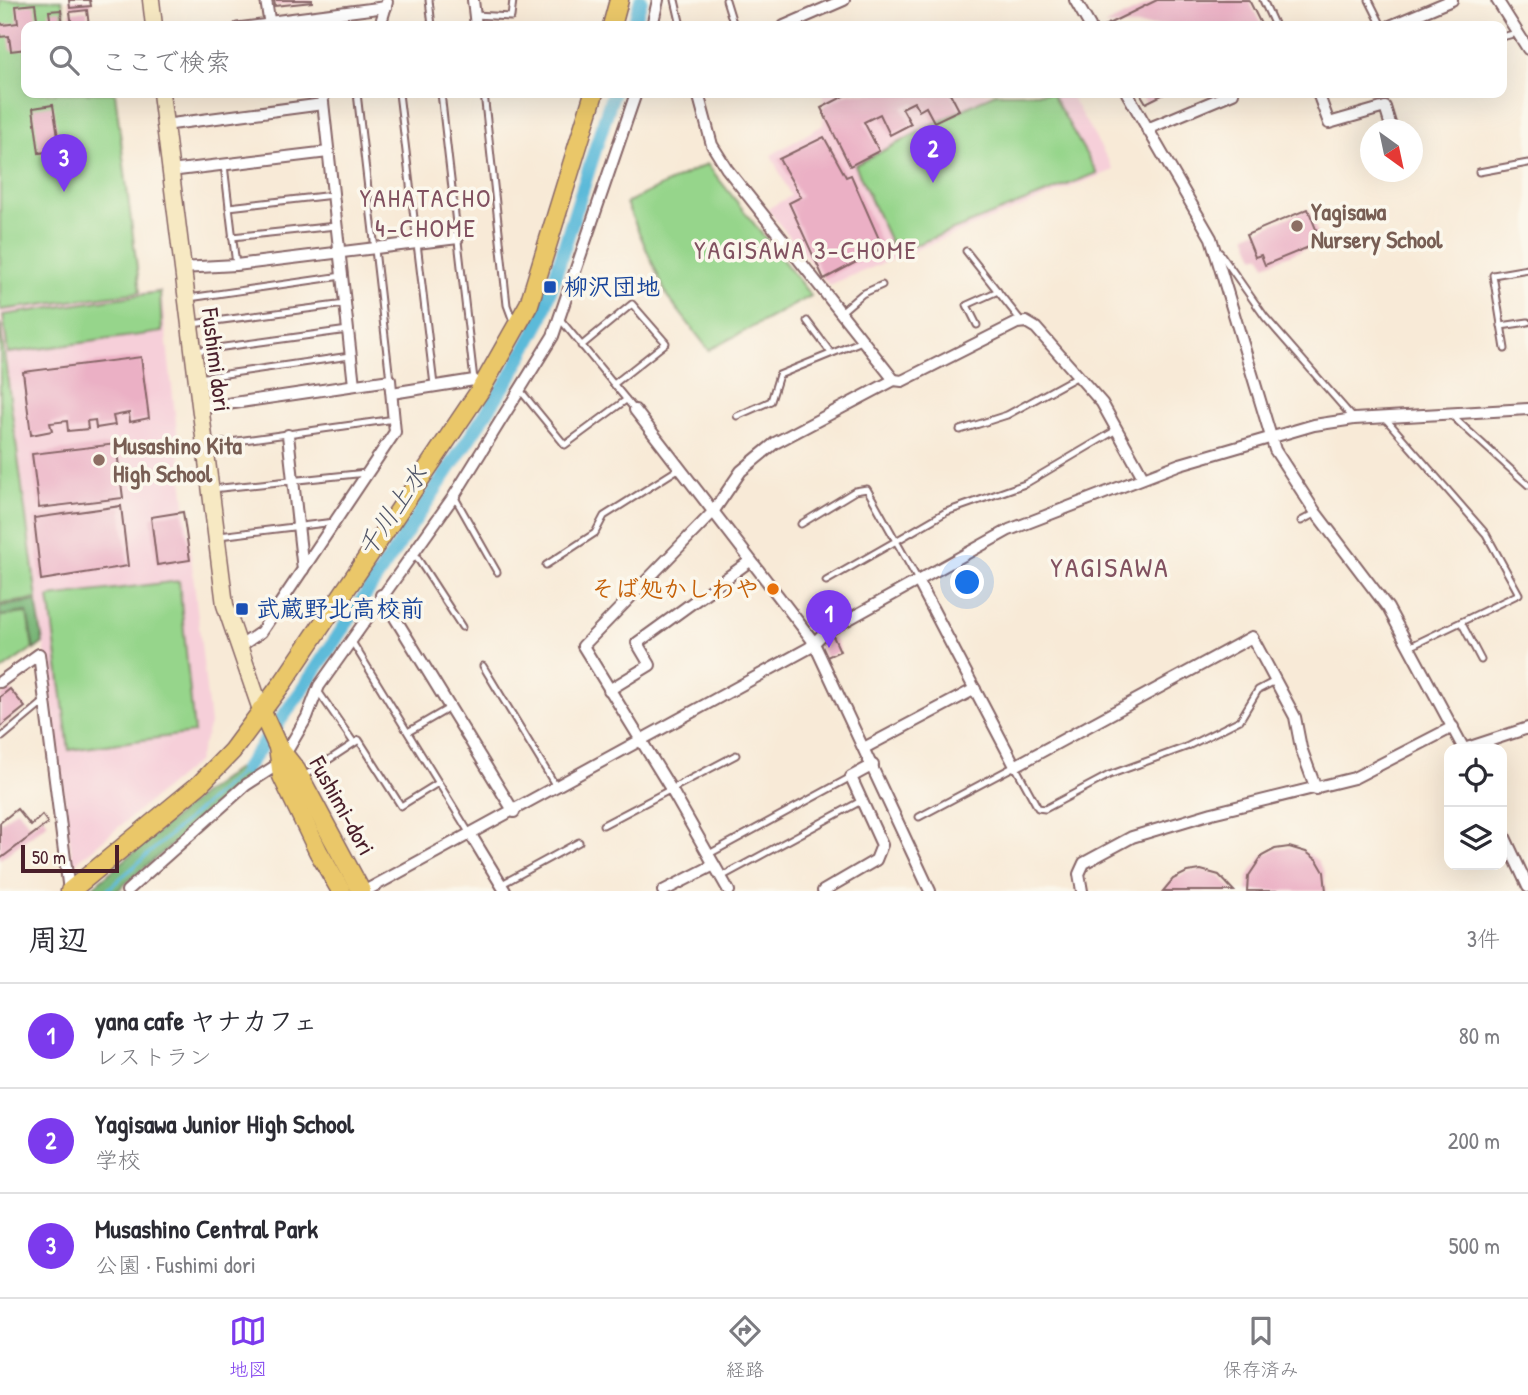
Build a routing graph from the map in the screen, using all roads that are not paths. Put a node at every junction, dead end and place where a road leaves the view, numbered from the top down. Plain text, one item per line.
1 (151, 0) edge
2 (265, 0) edge
3 (429, 0) edge
4 (473, 0) edge
5 (513, 0) edge
6 (619, 0) edge
7 (658, 0) edge
8 (675, 0) edge
9 (726, 0) edge
10 (1075, 0) edge
11 (1263, 0) edge
12 (1369, 0) edge
13 (1452, 0) edge
14 (1497, 0) edge
15 (838, 1) edge
16 (387, 3) edge
17 (153, 21) edge
18 (268, 21) edge
19 (286, 21) edge
20 (382, 21) edge
21 (431, 21) edge
22 (475, 21) edge
23 (613, 21) edge
24 (653, 21) edge
25 (680, 21) edge
26 (732, 21) edge
27 (795, 21) edge
28 (1087, 21) edge
29 (1273, 21) edge
30 (1380, 21) edge
31 (1402, 21) edge
32 (1517, 33) junction
33 (1507, 36) edge
34 (1528, 49) edge
35 (161, 98) edge
36 (322, 98) edge
37 (358, 98) edge
38 (400, 98) edge
39 (442, 98) edge
40 (485, 98) edge
41 (592, 98) edge
42 (634, 98) edge
43 (699, 98) edge
44 (1130, 98) edge
45 (1221, 98) edge
46 (1320, 98) edge
47 (1389, 119) edge
48 (164, 125) junction
49 (1147, 129) junction
50 (328, 152) junction
51 (1528, 163) edge
52 (224, 165) junction
53 (170, 171) junction
54 (1479, 172) dead end
55 (333, 195) junction
56 (229, 208) junction
57 (336, 226) junction
58 (232, 237) junction
59 (458, 238) junction
60 (1210, 238) junction
61 (417, 243) junction
62 (375, 248) junction
63 (967, 251) dead end
64 (339, 253) junction
65 (236, 265) junction
66 (181, 268) junction
67 (1528, 269) edge
68 (342, 276) junction
69 (882, 285) dead end
70 (998, 291) junction
71 (185, 299) junction
72 (345, 304) junction
73 (840, 313) junction
74 (561, 319) junction
75 (807, 321) dead end
76 (1023, 322) junction
77 (1528, 322) edge
78 (189, 324) junction
79 (977, 325) dead end
80 (1501, 326) junction
81 (348, 330) junction
82 (516, 331) junction
83 (862, 341) junction
84 (580, 346) junction
85 (1505, 349) dead end
86 (193, 351) junction
87 (831, 354) junction
88 (350, 356) junction
89 (1078, 376) junction
90 (197, 378) junction
91 (390, 380) junction
92 (894, 380) junction
93 (614, 384) junction
94 (354, 385) junction
95 (478, 385) junction
96 (434, 387) junction
97 (520, 390) junction
98 (392, 393) junction
99 (626, 400) junction
100 (200, 408) junction
101 (1528, 409) edge
102 (635, 410) joint
103 (1451, 415) junction
104 (737, 416) dead end
105 (1384, 417) junction
106 (395, 419) junction
107 (1354, 419) junction
108 (1118, 429) junction
109 (960, 430) dead end
110 (288, 435) junction
111 (1270, 437) junction
112 (204, 446) junction
113 (680, 468) junction
114 (366, 473) junction
115 (1143, 477) junction
116 (293, 481) junction
117 (1528, 485) edge
118 (210, 489) junction
119 (454, 496) junction
120 (713, 512) junction
121 (1316, 513) junction
122 (1301, 521) dead end
123 (334, 522) junction
124 (801, 524) dead end
125 (298, 526) junction
126 (215, 536) junction
127 (896, 541) junction
128 (414, 551) junction
129 (750, 561) junction
130 (546, 565) dead end
131 (303, 570) junction
132 (497, 572) dead end
133 (826, 581) dead end
134 (918, 581) junction
135 (381, 595) junction
136 (1461, 622) junction
137 (462, 627) dead end
138 (351, 640) junction
139 (813, 641) junction
140 (1411, 646) junction
141 (239, 647) junction
142 (1481, 660) dead end
143 (483, 666) dead end
144 (1275, 681) junction
145 (0, 682) edge
146 (317, 690) junction
147 (609, 690) junction
148 (975, 690) junction
149 (45, 701) junction
150 (452, 706) junction
151 (264, 718) junction
152 (1452, 727) junction
153 (1528, 728) edge
154 (408, 732) junction
155 (2, 737) dead end
156 (642, 741) junction
157 (354, 743) junction
158 (1461, 744) edge
159 (1479, 744) edge
160 (864, 748) junction
161 (281, 755) junction
162 (736, 755) dead end
163 (873, 765) junction
164 (1015, 766) junction
165 (851, 776) junction
166 (300, 779) junction
167 (438, 783) junction
168 (557, 788) junction
169 (671, 789) junction
170 (1316, 789) junction
171 (861, 801) junction
172 (514, 811) junction
173 (919, 817) dead end
174 (603, 825) dead end
175 (471, 835) junction
176 (579, 842) dead end
177 (1507, 842) edge
178 (711, 860) junction
179 (721, 877) junction
180 (1528, 887) edge
181 (503, 888) edge
182 (828, 890) edge
183 (69, 891) edge
184 (127, 891) edge
185 (341, 891) edge
186 (363, 891) edge
187 (663, 891) edge
188 (729, 891) edge
189 (930, 891) edge
190 (1082, 891) edge

1 - 17 street
2 - 18 street
3 - 21 lane
4 - 22 street
5 - 22 lane
6 - 23 main road
7 - 24 street
8 - 25 lane
9 - 26 lane
10 - 28 street
11 - 29 lane
12 - 30 lane
13 - 31 street
14 - 32 street
15 - 27 street
16 - 19 street
16 - 20 street
32 - 33 lane
32 - 34 street
35 - 48 street, Fushimi dori
36 - 48 street
36 - 50 street
37 - 62 lane
38 - 61 lane
39 - 59 lane
40 - 82 lane
41 - 82 main road
42 - 74 street
43 - 73 street
44 - 49 street
45 - 49 street
46 - 47 street
48 - 53 street, Fushimi dori
49 - 60 street
50 - 52 street
50 - 55 street
51 - 54 lane
52 - 53 street
52 - 56 lane
53 - 66 street, Fushimi dori
55 - 56 lane
55 - 57 street
56 - 58 lane
57 - 58 lane
57 - 64 street
58 - 65 lane
59 - 61 street
59 - 95 lane
60 - 107 lane
60 - 111 street
61 - 62 street
61 - 96 lane
62 - 64 street
62 - 91 lane
63 - 70 lane
64 - 65 street
64 - 68 street
65 - 66 street
66 - 71 street, Fushimi dori
67 - 80 lane
68 - 71 lane
68 - 72 street
69 - 73 lane
70 - 76 lane
70 - 79 lane
71 - 78 street, Fushimi dori
72 - 78 lane
72 - 81 street
73 - 83 street
74 - 84 lane
74 - 97 street
75 - 87 lane
76 - 89 street
76 - 92 street
77 - 80 lane
78 - 86 street, Fushimi dori
80 - 85 lane
81 - 86 lane
81 - 88 street
82 - 95 main road
83 - 87 lane
83 - 92 street
84 - 93 lane
84 - 93 lane
86 - 90 street, Fushimi dori
87 - 104 lane
88 - 90 lane
88 - 94 street
89 - 108 street
89 - 109 lane
90 - 100 street, Fushimi dori
91 - 94 street
91 - 98 street
92 - 120 street
93 - 99 lane
94 - 100 street
95 - 96 street
95 - 151 main road
96 - 98 street
97 - 99 lane
97 - 119 street
98 - 106 street
99 - 102 lane
100 - 112 street, Fushimi dori
101 - 103 street
102 - 113 street
103 - 105 street
103 - 117 lane
105 - 107 street
105 - 136 lane
106 - 110 lane
106 - 114 street
107 - 111 street
108 - 115 street
108 - 127 lane
110 - 112 lane
110 - 116 street
111 - 115 street
111 - 121 street
112 - 118 street, Fushimi dori
113 - 120 street
113 - 130 lane
114 - 116 lane
114 - 123 street
115 - 134 street
116 - 118 lane
116 - 125 street
118 - 126 street, Fushimi dori
119 - 128 street
119 - 132 lane
120 - 129 street
120 - 147 street
121 - 122 lane
121 - 140 street
123 - 125 lane
123 - 131 street
124 - 127 lane
125 - 126 lane
125 - 131 street
126 - 141 street, Fushimi dori
127 - 133 lane
127 - 134 lane
128 - 135 street
128 - 137 lane
129 - 139 street
129 - 147 street
131 - 141 street
134 - 139 street
134 - 148 street
135 - 138 street
135 - 150 street
136 - 140 lane
136 - 142 lane
138 - 146 street
138 - 154 lane
139 - 156 street
139 - 160 street
140 - 152 street
141 - 151 street, Fushimi dori
143 - 168 lane
144 - 164 street
144 - 164 lane
144 - 170 street
145 - 149 street
146 - 157 lane
146 - 161 street
147 - 156 street
148 - 160 street
148 - 164 street
149 - 155 lane
149 - 183 street
150 - 154 lane
150 - 172 street
151 - 161 main road, Fushimi-dori
151 - 183 main road
152 - 158 street
152 - 170 street
153 - 159 street
154 - 167 lane
156 - 168 street
156 - 169 street
157 - 166 lane
157 - 167 lane
160 - 163 street
161 - 166 main road, Fushimi-dori
161 - 184 street
161 - 185 main road, Fushimi-dori
162 - 169 lane
163 - 165 street
163 - 189 street
164 - 173 lane
165 - 171 street
165 - 178 lane
166 - 186 main road, Fushimi-dori
167 - 175 lane
168 - 172 street
169 - 174 lane
169 - 178 street
170 - 190 street
171 - 179 lane
171 - 182 street
172 - 175 street
175 - 181 street
175 - 186 street
176 - 181 lane
177 - 180 street
178 - 179 street
178 - 187 street
179 - 188 street

